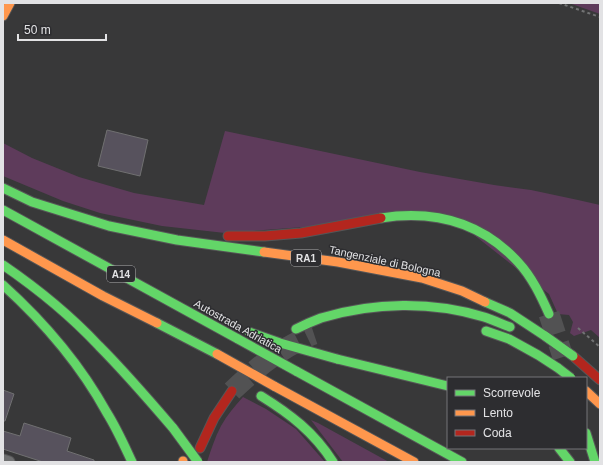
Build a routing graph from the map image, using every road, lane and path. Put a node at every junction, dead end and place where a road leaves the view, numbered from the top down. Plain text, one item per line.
1 (10, 3) edge
2 (560, 3) edge
3 (3, 16) edge
4 (600, 17) edge
5 (3, 188) edge
6 (3, 210) edge
7 (57, 210) junction
8 (176, 231) dead end
9 (219, 236) dead end
10 (3, 240) edge
11 (3, 264) edge
12 (132, 280) junction
13 (3, 285) edge
14 (103, 296) junction
15 (549, 314) tunnel mouth
16 (215, 316) dead end
17 (477, 327) dead end
18 (296, 328) dead end
19 (578, 328) dead end
20 (247, 330) dead end
21 (520, 331) dead end
22 (542, 339) junction
23 (182, 346) dead end
24 (600, 347) edge
25 (574, 360) junction
26 (570, 377) edge
27 (597, 378) edge
28 (447, 386) edge
29 (232, 391) tunnel mouth
30 (587, 392) edge
31 (258, 394) dead end
32 (600, 404) edge
33 (587, 436) edge
34 (200, 448) dead end
35 (559, 449) edge
36 (3, 460) edge
37 (9, 462) edge
38 (132, 462) edge
39 (198, 462) edge
40 (333, 462) edge
41 (414, 462) edge
42 (462, 462) edge
43 (570, 462) edge
44 (595, 462) edge

1 - 3 main road
2 - 4 path
5 - 7 main road, Tangenziale di Bologna / RA1
6 - 12 main road, Autostrada Adriatica / A14
7 - 8 main road
7 - 22 main road, Tangenziale di Bologna / RA1
9 - 15 main road
10 - 14 main road, A14
11 - 39 main road, bridge
12 - 16 main road
12 - 42 main road, Autostrada Adriatica / A14, bridge
13 - 38 main road
14 - 23 main road
14 - 41 main road, A14, bridge
17 - 26 main road, bridge
18 - 21 main road
19 - 24 path
20 - 28 main road, bridge
22 - 25 main road, Tangenziale di Bologna / RA1, bridge
22 - 25 main road
25 - 27 main road
29 - 34 main road
30 - 32 main road
31 - 40 main road
33 - 44 main road
35 - 43 main road
36 - 37 street

